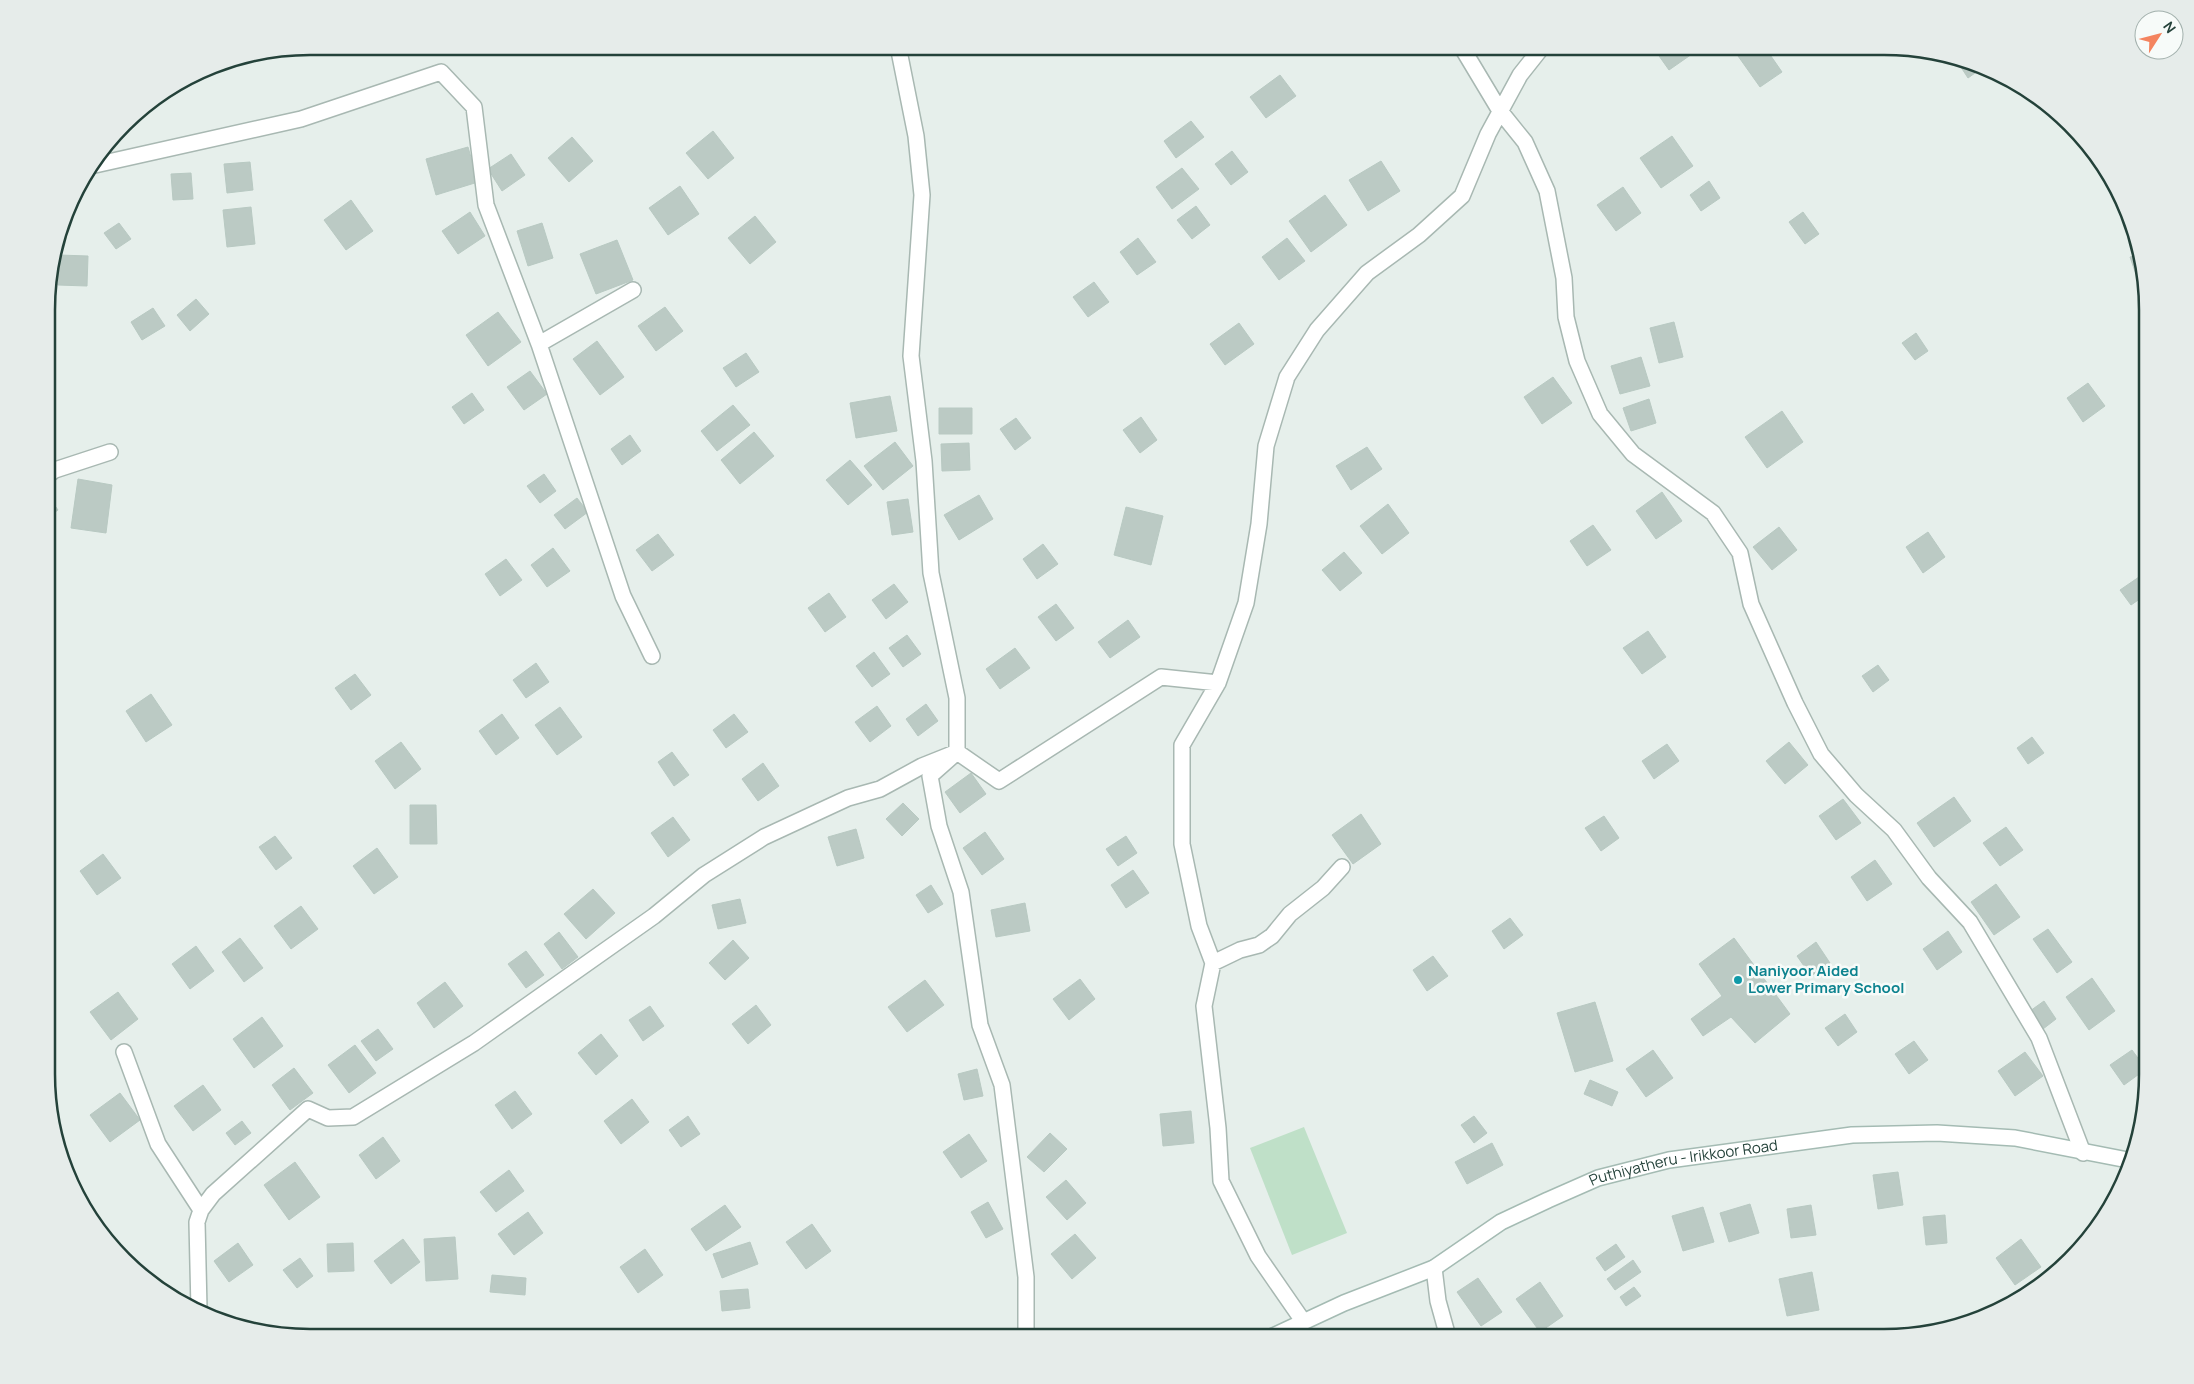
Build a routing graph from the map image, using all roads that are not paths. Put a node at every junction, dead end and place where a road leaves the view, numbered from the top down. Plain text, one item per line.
1 (900, 55) edge
2 (1466, 55) edge
3 (1536, 55) edge
4 (1500, 111) junction
5 (101, 164) edge
6 (634, 290) dead end
7 (538, 344) junction
8 (110, 452) dead end
9 (55, 470) edge
10 (652, 656) dead end
11 (1218, 683) junction
12 (958, 752) junction
13 (1342, 867) dead end
14 (1212, 963) junction
15 (124, 1052) dead end
16 (2083, 1153) junction
17 (2124, 1160) edge
18 (201, 1210) junction
19 (1434, 1268) junction
20 (198, 1303) edge
21 (1303, 1321) junction
22 (1026, 1329) edge
23 (1289, 1329) edge
24 (1446, 1329) edge

1 - 12 street
2 - 4 street
3 - 4 street
4 - 11 street
4 - 16 street
5 - 7 street
6 - 7 street
7 - 10 street
8 - 9 street
11 - 12 street
11 - 14 street
12 - 18 street
12 - 22 street
13 - 14 street
14 - 21 street
15 - 18 street
16 - 17 street, Puthiyatheru - Irikkoor Road
16 - 19 street, Puthiyatheru - Irikkoor Road
18 - 20 street
19 - 21 street, Puthiyatheru - Irikkoor Road
19 - 24 street
21 - 23 street, Puthiyatheru - Irikkoor Road

